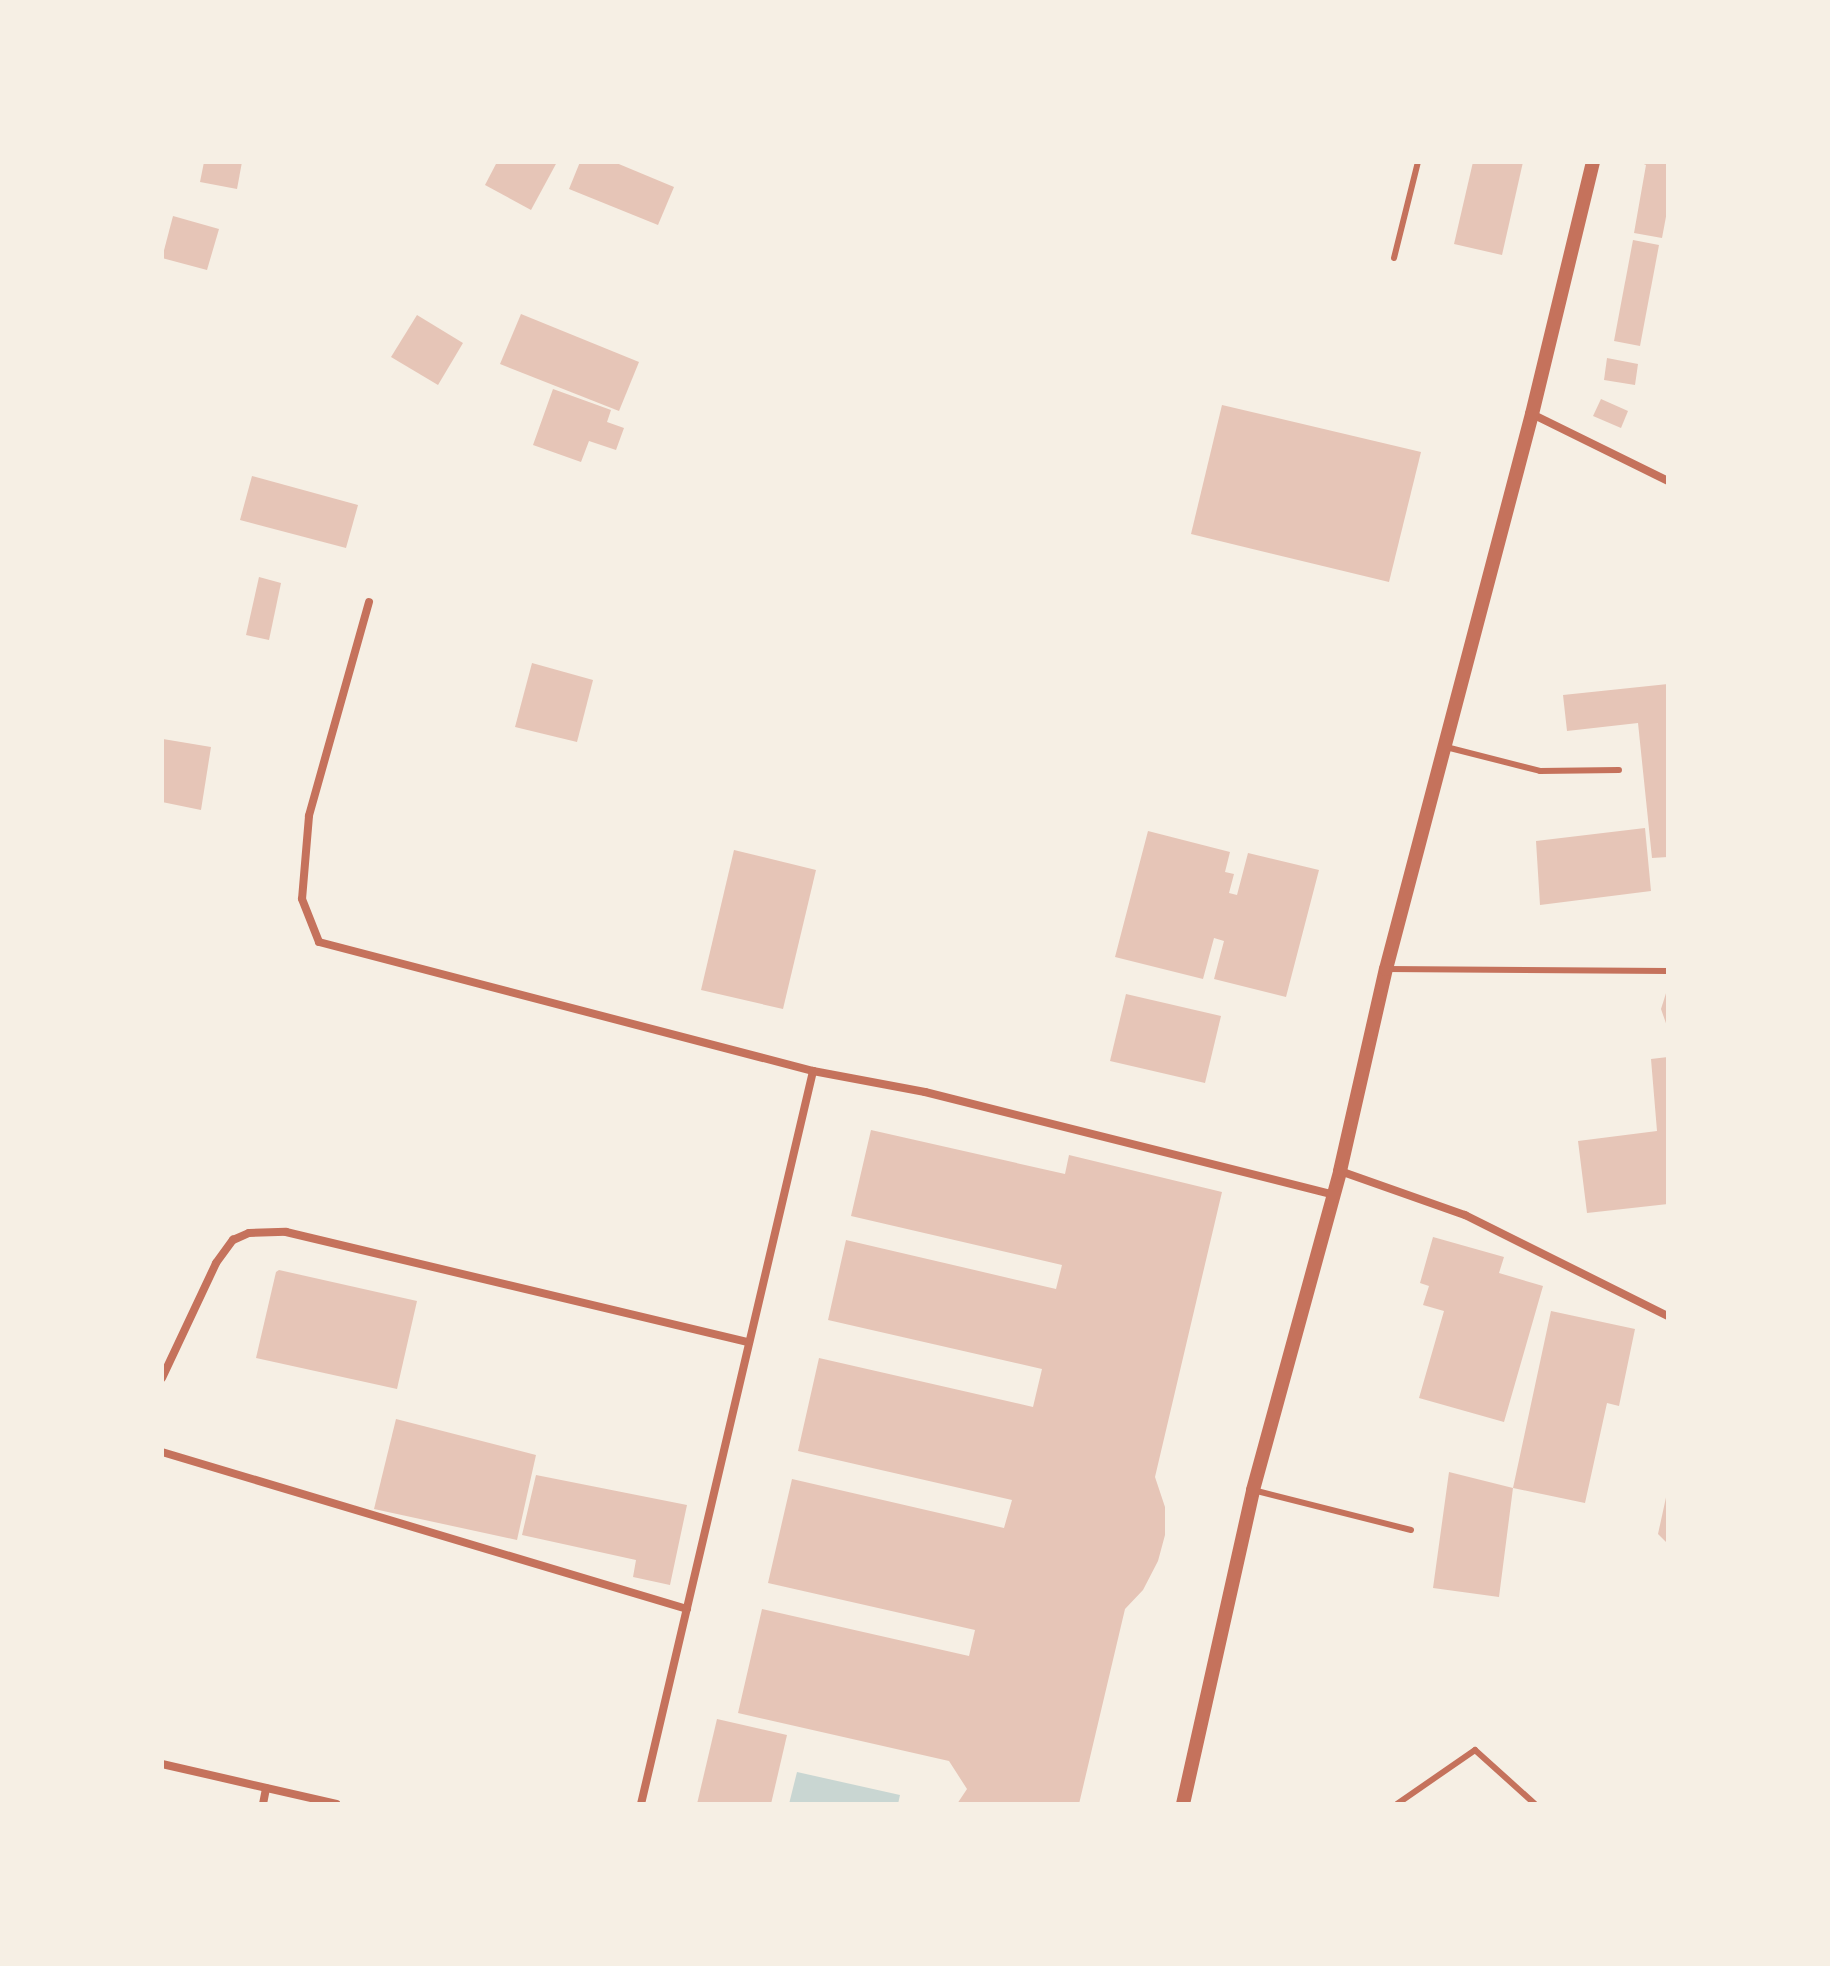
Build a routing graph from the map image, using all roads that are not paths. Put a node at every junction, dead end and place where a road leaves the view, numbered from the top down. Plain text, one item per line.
1 (1418, 162) edge
2 (1593, 162) edge
3 (1394, 258) dead end
4 (1532, 414) junction
5 (1668, 481) edge
6 (369, 602) dead end
7 (1443, 746) junction
8 (1619, 770) dead end
9 (1386, 969) junction
10 (1668, 971) edge
11 (813, 1071) junction
12 (1340, 1171) junction
13 (1332, 1194) junction
14 (1668, 1316) edge
15 (749, 1342) junction
16 (162, 1378) edge
17 (162, 1452) edge
18 (1253, 1490) junction
19 (1411, 1530) dead end
20 (687, 1609) junction
21 (162, 1764) edge
22 (266, 1788) junction
23 (263, 1804) edge
24 (336, 1804) edge
25 (641, 1804) edge
26 (1183, 1804) edge
27 (1397, 1804) edge
28 (1535, 1804) edge

1 - 3 lane
2 - 4 street
4 - 5 street
4 - 7 street
6 - 11 street
7 - 8 lane
7 - 9 street
9 - 10 lane
9 - 12 street
11 - 13 street
11 - 15 street
12 - 13 street
12 - 14 street
13 - 18 street
15 - 16 street
15 - 20 street
17 - 20 street
18 - 19 lane
18 - 26 street
20 - 25 street
21 - 22 street
22 - 23 street
22 - 24 street
27 - 28 lane

